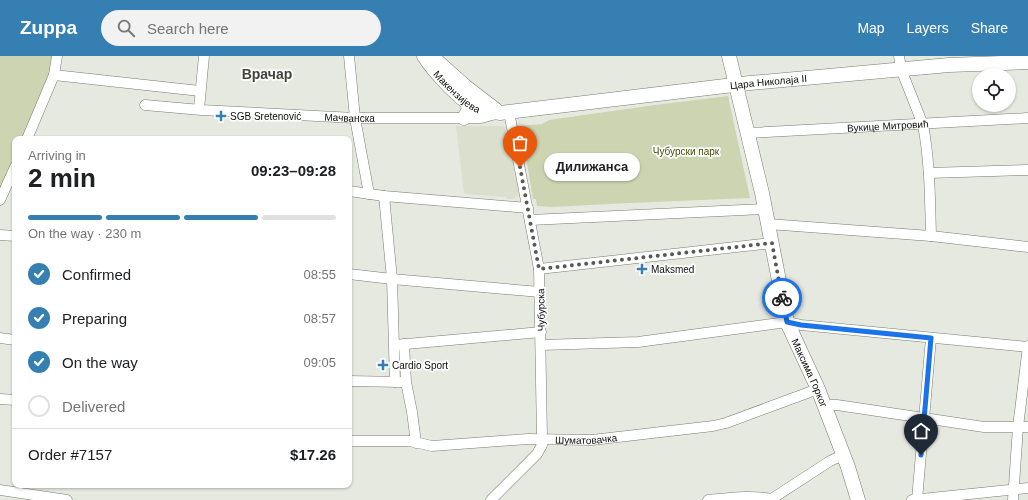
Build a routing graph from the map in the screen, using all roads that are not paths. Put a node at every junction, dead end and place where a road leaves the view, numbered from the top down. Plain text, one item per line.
1 (57, 56) edge
2 (204, 56) edge
3 (349, 56) edge
4 (424, 56) edge
5 (430, 56) edge
6 (729, 56) edge
7 (1007, 59) edge
8 (1028, 62) edge
9 (900, 63) edge
10 (54, 75) junction
11 (736, 85) junction
12 (200, 91) junction
13 (467, 102) junction
14 (145, 105) dead end
15 (199, 110) junction
16 (505, 112) junction
17 (355, 118) junction
18 (464, 118) junction
19 (1028, 118) edge
20 (923, 125) junction
21 (748, 133) junction
22 (28, 136) edge
23 (1028, 170) edge
24 (930, 173) junction
25 (12, 174) edge
26 (352, 191) edge
27 (369, 194) junction
28 (384, 196) junction
29 (0, 200) edge
30 (528, 208) junction
31 (765, 209) junction
32 (530, 220) junction
33 (768, 224) junction
34 (0, 234) edge
35 (12, 236) edge
36 (932, 236) junction
37 (772, 243) junction
38 (1028, 246) edge
39 (539, 269) junction
40 (352, 274) edge
41 (392, 280) junction
42 (540, 292) junction
43 (787, 322) junction
44 (541, 332) junction
45 (0, 338) edge
46 (931, 338) junction
47 (12, 340) edge
48 (400, 344) junction
49 (541, 345) junction
50 (1028, 346) edge
51 (352, 381) edge
52 (401, 382) junction
53 (818, 389) junction
54 (0, 399) edge
55 (12, 400) edge
56 (824, 405) junction
57 (924, 418) junction
58 (1023, 427) edge
59 (542, 438) junction
60 (352, 441) edge
61 (416, 442) junction
62 (843, 455) junction
63 (1028, 488) edge
64 (0, 490) edge
65 (1014, 495) edge
66 (771, 499) edge
67 (67, 500) edge
68 (491, 500) edge
69 (708, 500) edge
70 (858, 500) edge
71 (916, 500) edge

1 - 10 street
2 - 12 street
3 - 17 street
4 - 13 main road, Макензијева
5 - 16 main road, Макензијева
6 - 11 main road, Максима Горког
7 - 8 main road, Цара Николаја II
7 - 9 main road, Цара Николаја II
9 - 11 main road, Цара Николаја II
9 - 20 street
10 - 12 street
10 - 22 street
11 - 16 main road, Цара Николаја II
11 - 21 main road, Максима Горког
12 - 15 street
13 - 16 main road, Макензијева
13 - 18 main road
14 - 15 street, Мачванска
15 - 17 street, Мачванска
16 - 18 street, Мачванска
16 - 30 street, Чубурска
17 - 18 street, Мачванска
17 - 27 street
19 - 20 street, Вукице Митровић
20 - 21 street, Вукице Митровић
20 - 24 street
21 - 31 main road, Максима Горког
23 - 24 street
24 - 36 street
25 - 29 street
26 - 27 street
27 - 28 street
28 - 30 street
28 - 41 street
30 - 32 street, Чубурска
31 - 32 street
31 - 33 main road, Максима Горког
32 - 39 street, Чубурска
33 - 36 street
33 - 37 main road, Максима Горког
34 - 35 street
36 - 38 street
37 - 39 street
37 - 43 main road, Максима Горког
39 - 42 street, Чубурска
40 - 41 street
41 - 42 street
41 - 48 street
42 - 44 street, Чубурска
43 - 46 street
43 - 49 street
43 - 53 main road, Максима Горког
44 - 48 street
44 - 49 street, Чубурска
45 - 47 street
46 - 50 street
46 - 57 street
48 - 52 street
49 - 59 street, Чубурска
50 - 58 street
51 - 52 street
52 - 61 street
53 - 56 main road, Максима Горког
53 - 59 street, Шуматовачка
54 - 55 street
56 - 57 street
56 - 62 main road, Максима Горког
57 - 58 street
57 - 71 street
58 - 65 street
59 - 61 street, Шуматовачка
59 - 68 street, Чубурска
60 - 61 street, Шуматовачка
62 - 66 street
62 - 70 main road, Максима Горког
63 - 65 street
64 - 67 street
65 - 71 street
66 - 69 street

